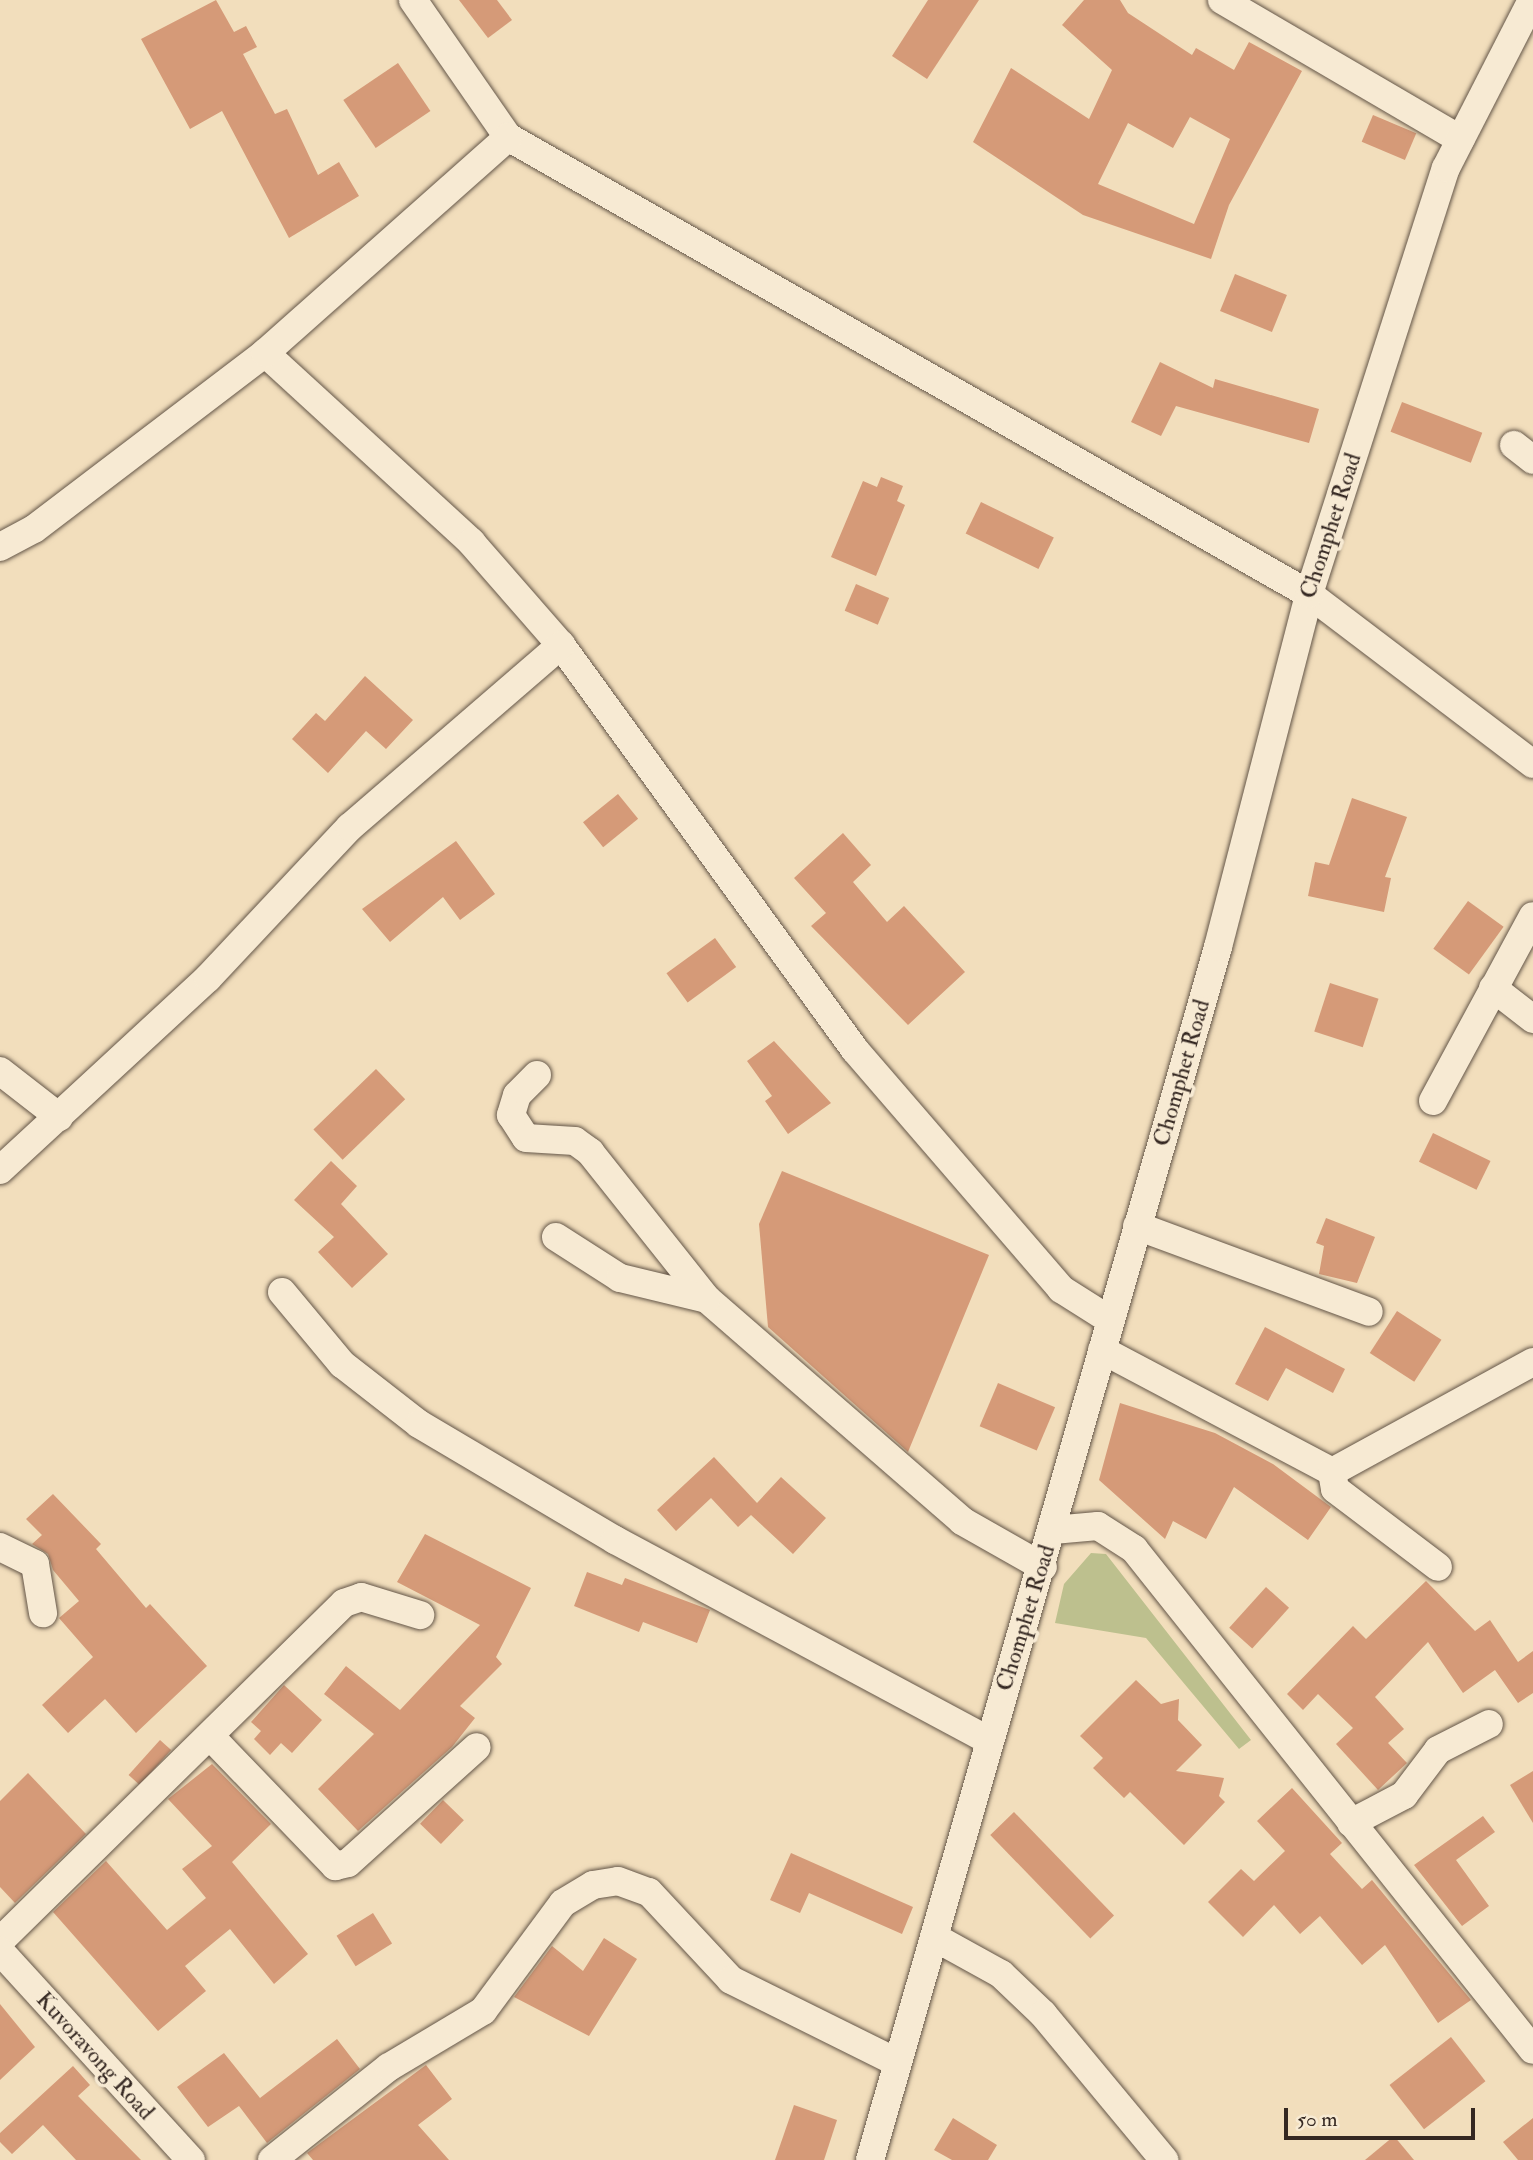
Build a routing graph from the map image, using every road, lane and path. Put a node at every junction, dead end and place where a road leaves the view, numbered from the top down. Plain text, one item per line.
1 (413, 0) edge
2 (1222, 0) edge
3 (1532, 0) edge
4 (509, 137) junction
5 (1460, 139) junction
6 (265, 353) junction
7 (0, 547) edge
8 (1309, 594) junction
9 (561, 645) junction
10 (1533, 764) edge
11 (1533, 916) edge
12 (1493, 988) junction
13 (1533, 1019) edge
14 (0, 1071) edge
15 (537, 1075) dead end
16 (1433, 1101) dead end
17 (59, 1117) junction
18 (0, 1170) edge
19 (1137, 1226) junction
20 (556, 1237) dead end
21 (282, 1292) dead end
22 (707, 1298) junction
23 (1369, 1312) dead end
24 (1110, 1320) junction
25 (1102, 1350) junction
26 (1533, 1362) edge
27 (1332, 1472) junction
28 (1053, 1530) junction
29 (0, 1547) edge
30 (1043, 1567) junction
31 (1438, 1567) dead end
32 (43, 1613) dead end
33 (420, 1615) dead end
34 (1489, 1724) dead end
35 (212, 1738) junction
36 (988, 1740) junction
37 (477, 1747) dead end
38 (1352, 1823) junction
39 (934, 1937) junction
40 (0, 1941) edge
41 (0, 1951) edge
42 (1533, 2050) edge
43 (894, 2061) junction
44 (191, 2160) edge
45 (272, 2160) edge
46 (870, 2160) edge
47 (1164, 2160) edge

1 - 4 street
2 - 5 street
3 - 5 street, Chomphet Road
4 - 6 street
4 - 8 street
5 - 8 street, Chomphet Road
6 - 7 street
6 - 9 street
8 - 10 street
8 - 19 street, Chomphet Road
9 - 17 street
9 - 24 street
11 - 12 street
12 - 13 street
12 - 16 street
14 - 17 street
15 - 22 street
17 - 18 street
19 - 23 street
19 - 24 street, Chomphet Road
20 - 22 street
21 - 36 street
22 - 30 street
24 - 25 street, Chomphet Road
25 - 27 street
25 - 28 street, Chomphet Road
26 - 27 street
27 - 31 street
28 - 30 street, Chomphet Road
28 - 38 street
29 - 32 street
30 - 36 street, Chomphet Road
33 - 35 street
34 - 38 street
35 - 37 street
35 - 40 street
36 - 39 street, Chomphet Road
38 - 42 street
39 - 43 street, Chomphet Road
39 - 47 street
41 - 44 street, Kuvoravong Road
43 - 45 street
43 - 46 street, Chomphet Road

